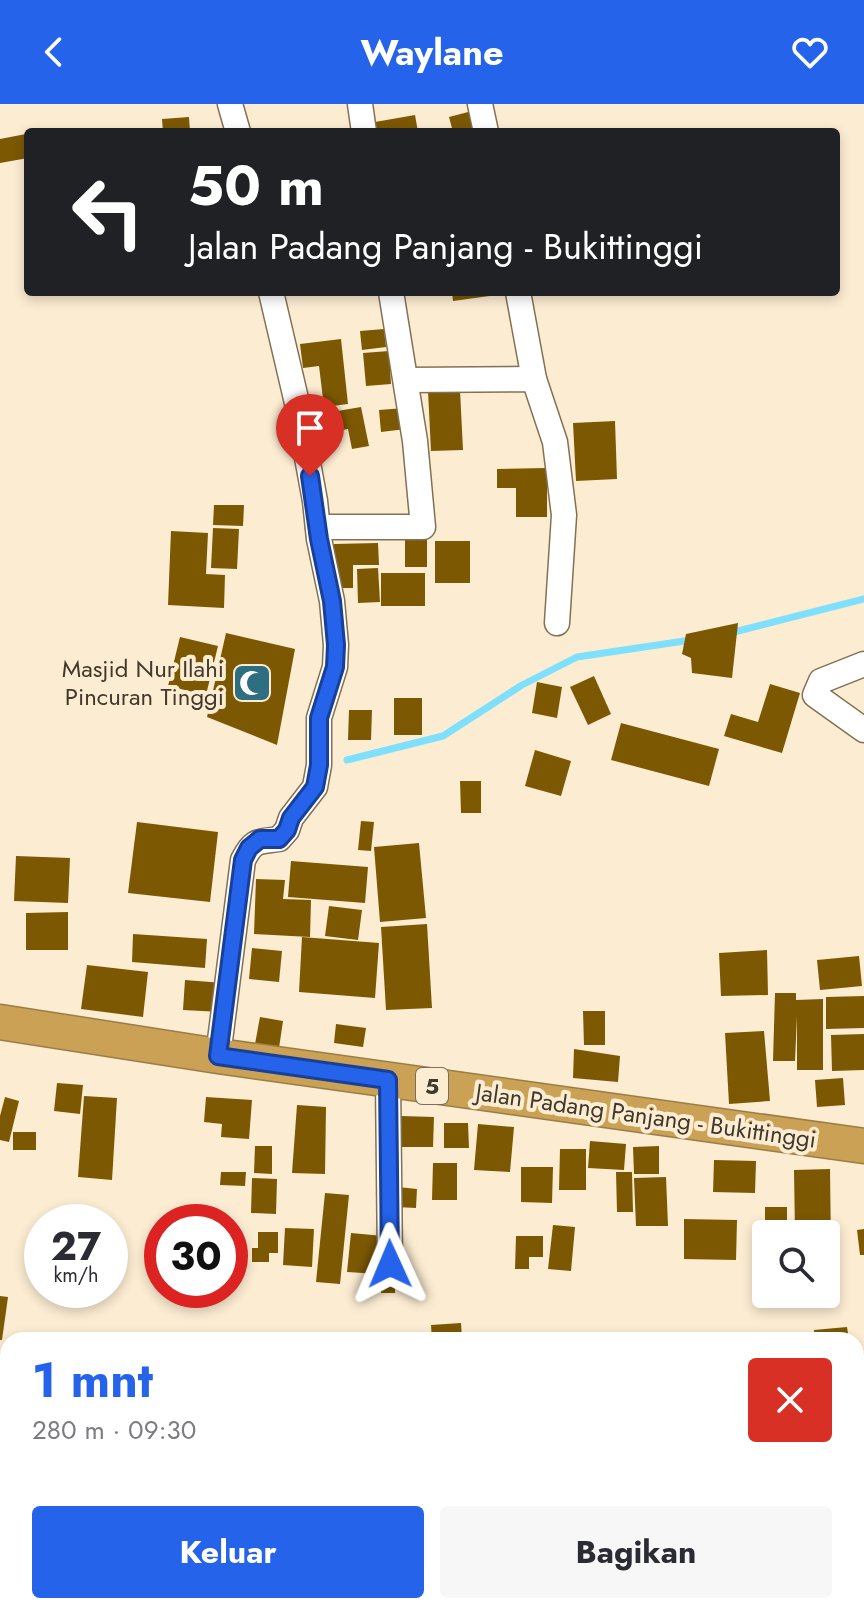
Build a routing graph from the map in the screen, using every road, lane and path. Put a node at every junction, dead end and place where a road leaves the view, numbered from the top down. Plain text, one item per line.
1 (230, 104) edge
2 (360, 104) edge
3 (480, 104) edge
4 (237, 128) edge
5 (363, 128) edge
6 (485, 128) edge
7 (272, 296) edge
8 (392, 296) edge
9 (519, 296) edge
10 (534, 379) junction
11 (406, 380) junction
12 (318, 527) junction
13 (557, 623) dead end
14 (864, 664) edge
15 (864, 730) edge
16 (0, 1022) edge
17 (218, 1056) junction
18 (388, 1080) junction
19 (864, 1146) edge
20 (390, 1264) dead end

1 - 4 street
2 - 5 street
3 - 6 street
7 - 12 street
8 - 11 street
9 - 10 street
10 - 11 street
10 - 13 street
11 - 12 street
12 - 17 street
14 - 15 street
16 - 17 highway, Jalan Padang Panjang - Bukittinggi / 5
17 - 18 highway, Jalan Padang Panjang - Bukittinggi / 5
18 - 19 highway, Jalan Padang Panjang - Bukittinggi / 5
18 - 20 street

